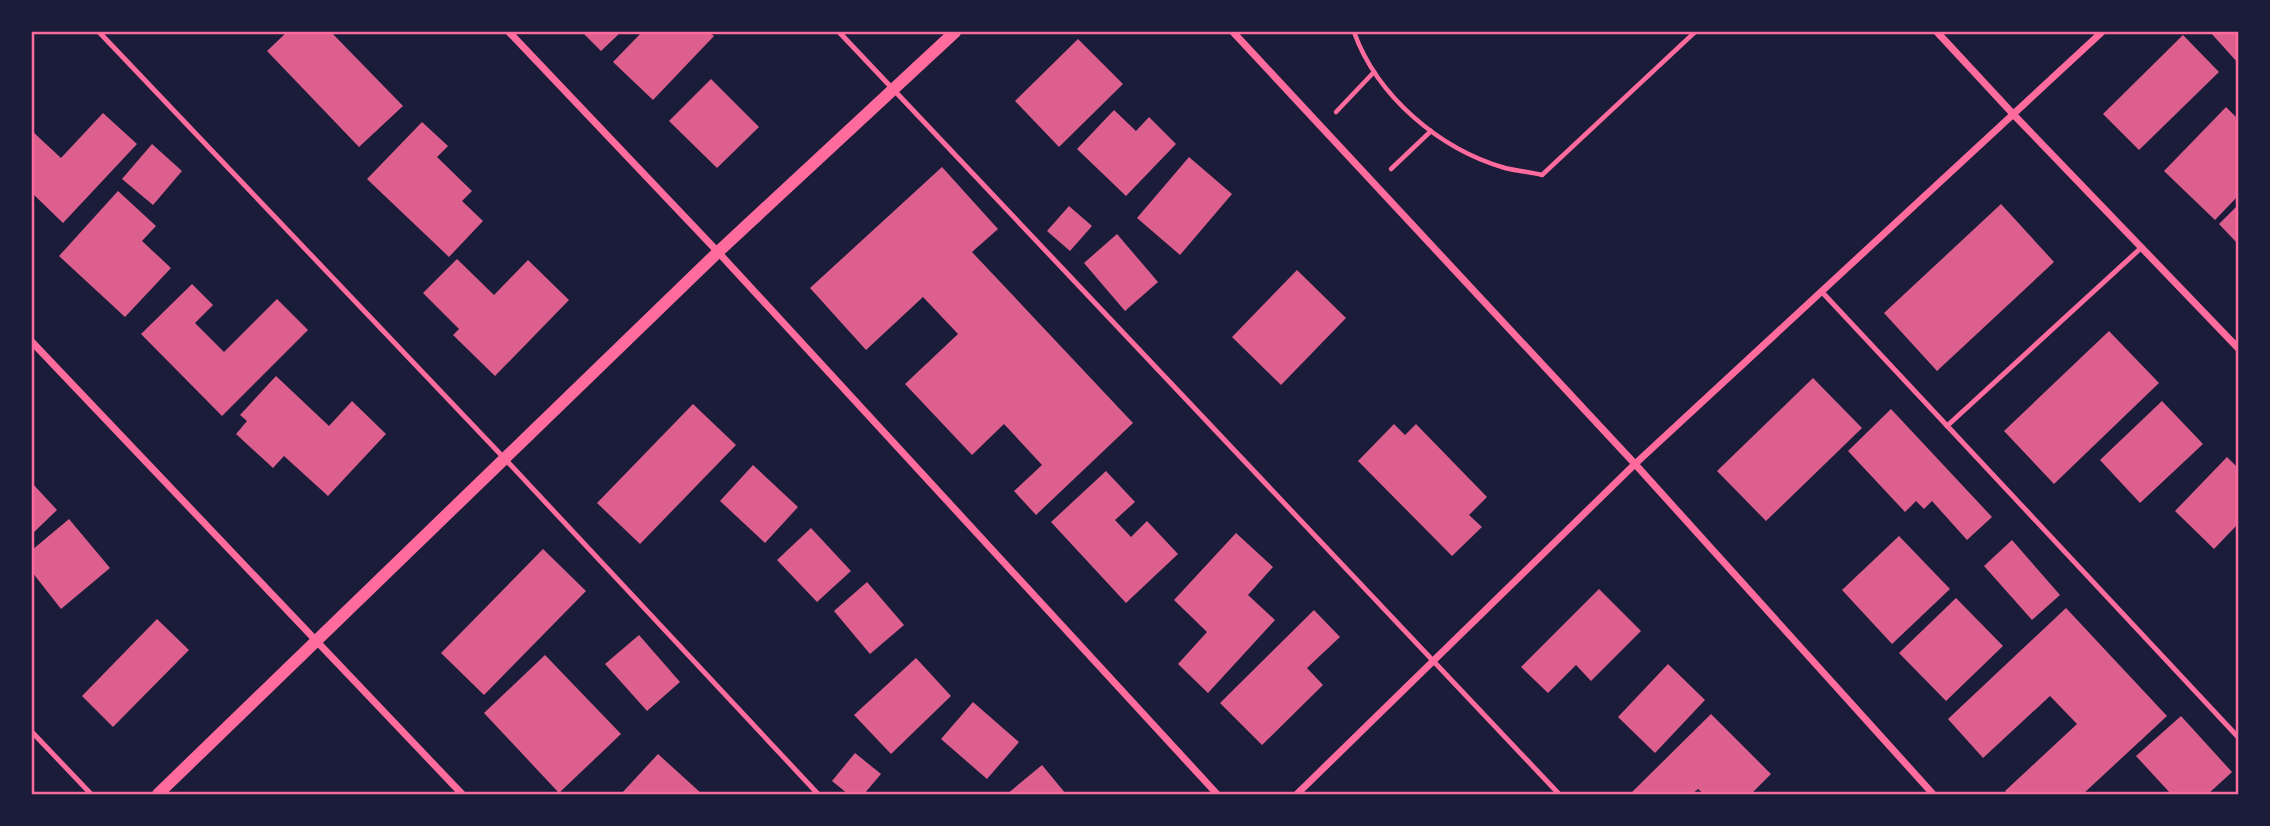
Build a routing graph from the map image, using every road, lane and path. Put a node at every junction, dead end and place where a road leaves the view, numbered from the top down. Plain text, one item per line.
1 (99, 32) edge
2 (509, 32) edge
3 (839, 32) edge
4 (954, 32) edge
5 (1233, 32) edge
6 (1354, 32) edge
7 (1695, 32) edge
8 (1937, 32) edge
9 (2102, 32) edge
10 (1374, 72) junction
11 (893, 89) junction
12 (2014, 115) junction
13 (1321, 126) junction
14 (1431, 131) junction
15 (1376, 185) junction
16 (2142, 247) junction
17 (718, 252) junction
18 (1822, 292) junction
19 (32, 342) edge
20 (2238, 348) edge
21 (1947, 426) junction
22 (505, 459) junction
23 (1635, 464) junction
24 (317, 641) junction
25 (1433, 661) junction
26 (32, 732) edge
27 (2238, 737) edge
28 (91, 794) edge
29 (158, 794) edge
30 (461, 794) edge
31 (818, 794) edge
32 (1217, 794) edge
33 (1297, 794) edge
34 (1559, 794) edge
35 (1933, 794) edge

1 - 22 lane
2 - 17 street
3 - 11 lane
4 - 11 street
5 - 13 street
6 - 10 path
7 - 14 path
8 - 12 street
9 - 12 street
10 - 13 path
10 - 14 path
11 - 17 street
11 - 25 lane
12 - 16 street
12 - 18 street
13 - 15 street
14 - 15 path
15 - 23 street
16 - 20 street
16 - 21 lane
17 - 22 street
17 - 32 street
18 - 21 lane
18 - 23 street
19 - 24 street
21 - 27 lane
22 - 24 street
22 - 31 lane
23 - 25 street
23 - 35 street
24 - 29 street
24 - 30 street
25 - 33 street
25 - 34 lane
26 - 28 lane

